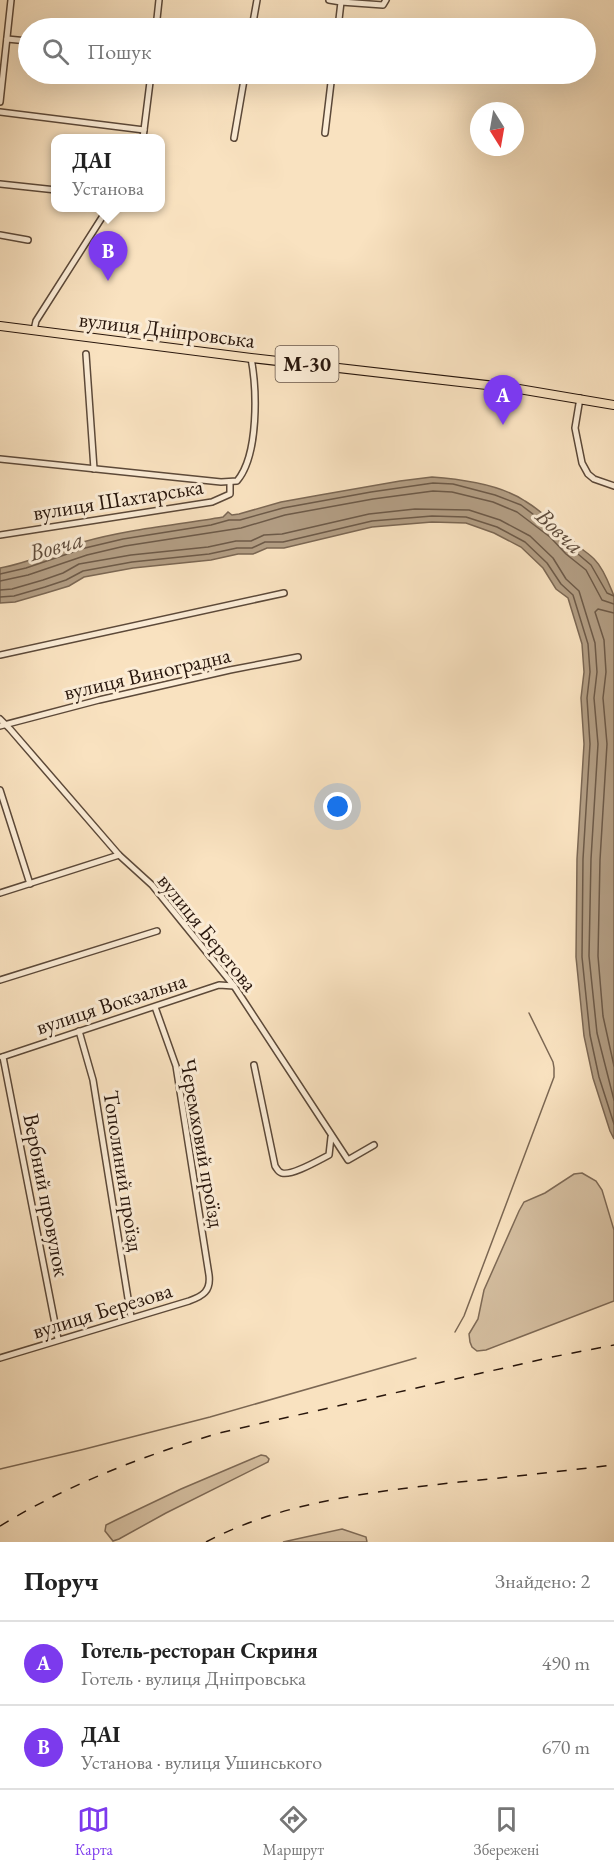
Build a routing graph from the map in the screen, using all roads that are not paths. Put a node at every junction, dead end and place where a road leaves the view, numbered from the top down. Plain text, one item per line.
1 (11, 0) edge
2 (159, 0) edge
3 (257, 0) edge
4 (329, 0) edge
5 (386, 0) edge
6 (341, 2) junction
7 (157, 18) edge
8 (254, 18) edge
9 (339, 18) edge
10 (7, 39) junction
11 (18, 40) edge
12 (150, 84) edge
13 (243, 84) edge
14 (331, 84) edge
15 (0, 102) edge
16 (0, 112) edge
17 (144, 130) junction
18 (325, 133) dead end
19 (144, 134) edge
20 (234, 138) dead end
21 (0, 184) edge
22 (51, 189) edge
23 (105, 212) edge
24 (0, 235) edge
25 (28, 240) dead end
26 (0, 326) edge
27 (34, 330) junction
28 (86, 354) dead end
29 (251, 358) junction
30 (580, 398) junction
31 (614, 405) edge
32 (0, 459) edge
33 (94, 469) junction
34 (230, 483) junction
35 (614, 486) edge
36 (0, 535) edge
37 (284, 593) dead end
38 (0, 655) edge
39 (298, 657) dead end
40 (0, 719) edge
41 (2, 725) edge
42 (0, 790) edge
43 (2, 806) edge
44 (119, 855) junction
45 (30, 884) junction
46 (0, 894) edge
47 (157, 931) dead end
48 (0, 980) edge
49 (234, 986) junction
50 (155, 1007) junction
51 (80, 1031) junction
52 (2, 1057) edge
53 (254, 1065) dead end
54 (332, 1137) junction
55 (374, 1145) dead end
56 (209, 1287) joint
57 (131, 1317) junction
58 (58, 1339) junction
59 (0, 1358) edge

1 - 10 street
2 - 7 street
3 - 8 street
4 - 6 street
5 - 6 street
6 - 9 street
10 - 11 street
10 - 15 street
12 - 17 street
13 - 20 street
14 - 18 street
16 - 17 street
17 - 19 street
21 - 22 street
23 - 27 street
24 - 25 street
26 - 27 highway, вулиця Дніпровська / М-30
27 - 29 highway, вулиця Дніпровська / М-30
28 - 33 street
29 - 30 highway, вулиця Дніпровська / М-30
29 - 34 street
30 - 31 highway, вулиця Дніпровська / М-30
30 - 35 street
32 - 33 street
33 - 34 street
34 - 36 street, вулиця Шахтарська
37 - 38 street
39 - 41 street, вулиця Виноградна
40 - 41 street, вулиця Берегова
41 - 44 street, вулиця Берегова
42 - 43 street
43 - 45 street
44 - 45 street
44 - 49 street, вулиця Берегова
45 - 46 street
47 - 48 street
49 - 50 street, вулиця Вокзальна
49 - 54 street, вулиця Берегова
50 - 51 street, вулиця Вокзальна
50 - 56 street, Черемховий проїзд
51 - 52 street, вулиця Вокзальна
51 - 57 street, Тополиний проїзд
52 - 58 street, Вербний провулок
53 - 54 street
54 - 55 street, вулиця Берегова
56 - 57 street, вулиця Березова
57 - 58 street, вулиця Березова
58 - 59 street, вулиця Березова

